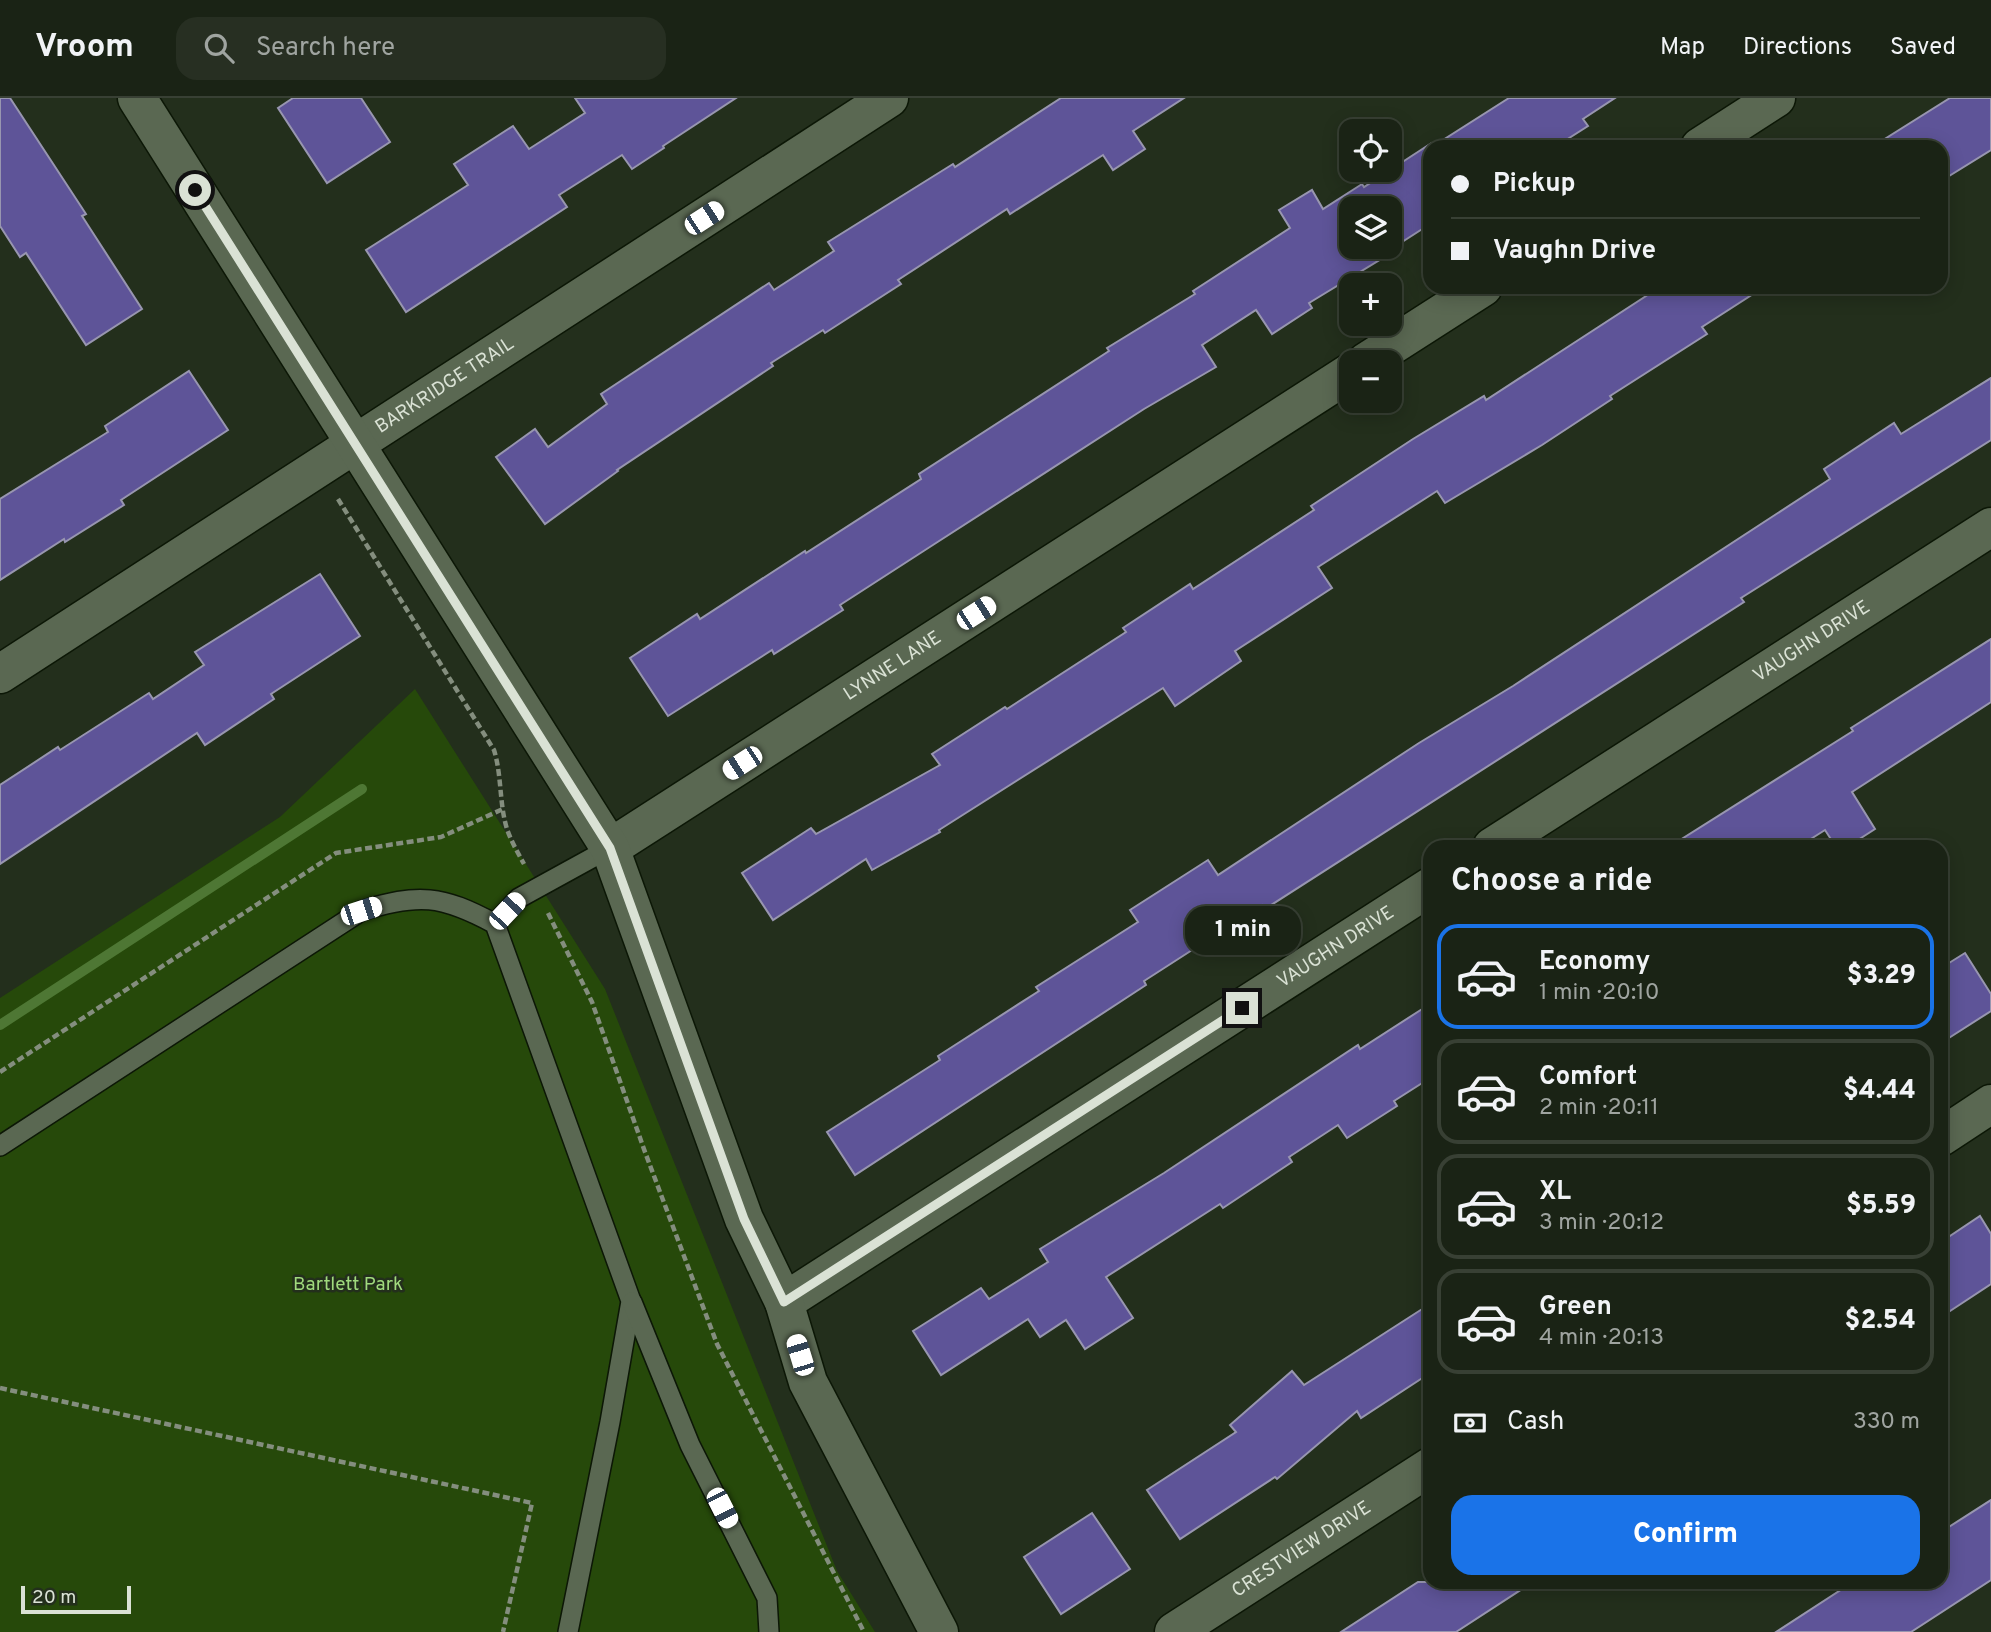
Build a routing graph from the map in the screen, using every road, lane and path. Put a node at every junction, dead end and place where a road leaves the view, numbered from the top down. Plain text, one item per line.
1 (137, 98) edge
2 (889, 98) edge
3 (1776, 98) edge
4 (1711, 140) edge
5 (1472, 294) edge
6 (1385, 350) edge
7 (1339, 380) edge
8 (356, 444) junction
9 (319, 468) junction
10 (1991, 527) edge
11 (0, 674) edge
12 (503, 809) junction
13 (1503, 840) edge
14 (610, 848) junction
15 (536, 888) junction
16 (1423, 891) edge
17 (495, 924) junction
18 (0, 1072) edge
19 (1991, 1104) edge
20 (1948, 1132) edge
21 (0, 1146) edge
22 (631, 1301) junction
23 (784, 1302) junction
24 (0, 1388) edge
25 (1423, 1472) edge
26 (503, 1632) edge
27 (568, 1632) edge
28 (769, 1632) edge
29 (864, 1632) edge
30 (939, 1632) edge
31 (1174, 1632) edge

1 - 8 street
2 - 8 street, BARKRIDGE TRAIL
3 - 4 street
5 - 6 street
7 - 14 street, LYNNE LANE
8 - 9 street, BARKRIDGE TRAIL
8 - 14 street
9 - 11 street, BARKRIDGE TRAIL
9 - 12 path
10 - 13 street, VAUGHN DRIVE
12 - 15 path
12 - 18 path
14 - 15 lane
14 - 23 street
15 - 17 lane
15 - 29 path
16 - 23 street, VAUGHN DRIVE
17 - 21 lane
17 - 22 lane
19 - 20 street
22 - 27 lane
22 - 28 lane
23 - 30 street
24 - 26 path
25 - 31 street, CRESTVIEW DRIVE

